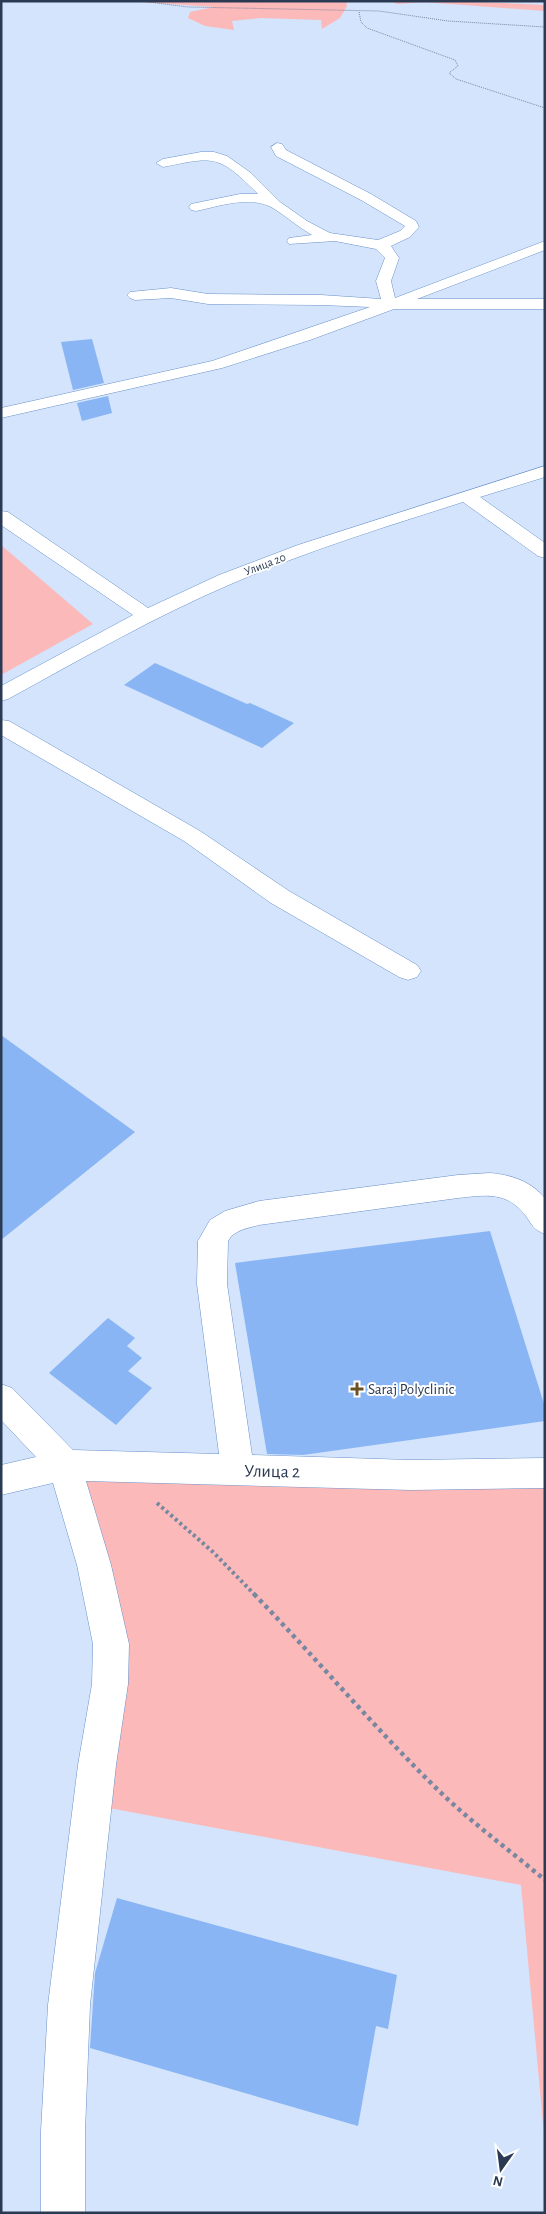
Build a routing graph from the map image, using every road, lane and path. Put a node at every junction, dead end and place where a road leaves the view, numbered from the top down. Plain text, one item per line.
1 (140, 1) edge
2 (359, 12) junction
3 (545, 27) edge
4 (545, 108) edge
5 (277, 147) dead end
6 (163, 163) dead end
7 (276, 205) junction
8 (196, 207) dead end
9 (326, 237) junction
10 (294, 241) dead end
11 (545, 245) edge
12 (380, 246) junction
13 (135, 295) dead end
14 (391, 304) junction
15 (545, 304) edge
16 (1, 412) edge
17 (545, 471) edge
18 (466, 496) junction
19 (1, 516) edge
20 (545, 552) edge
21 (146, 615) junction
22 (1, 695) edge
23 (1, 726) edge
24 (408, 971) dead end
25 (545, 1222) edge
26 (1, 1398) edge
27 (65, 1465) junction
28 (114, 1467) junction
29 (238, 1471) junction
30 (545, 1473) edge
31 (1, 1480) edge
32 (545, 1880) edge
33 (63, 2213) edge

1 - 2 path
2 - 3 path
2 - 4 path
5 - 12 street
6 - 7 street
7 - 8 street
7 - 9 street
9 - 10 street
9 - 12 street
11 - 14 street
12 - 14 street
13 - 14 street
14 - 15 street
14 - 16 street
17 - 18 street, Улица 20
18 - 20 street
18 - 21 street, Улица 20
19 - 21 street
21 - 22 street, Улица 20
23 - 24 street
25 - 29 street
26 - 27 street
27 - 28 street, Улица 2
27 - 31 street, Улица 2
27 - 33 street
28 - 29 street, Улица 2
28 - 32 path
29 - 30 street, Улица 2

